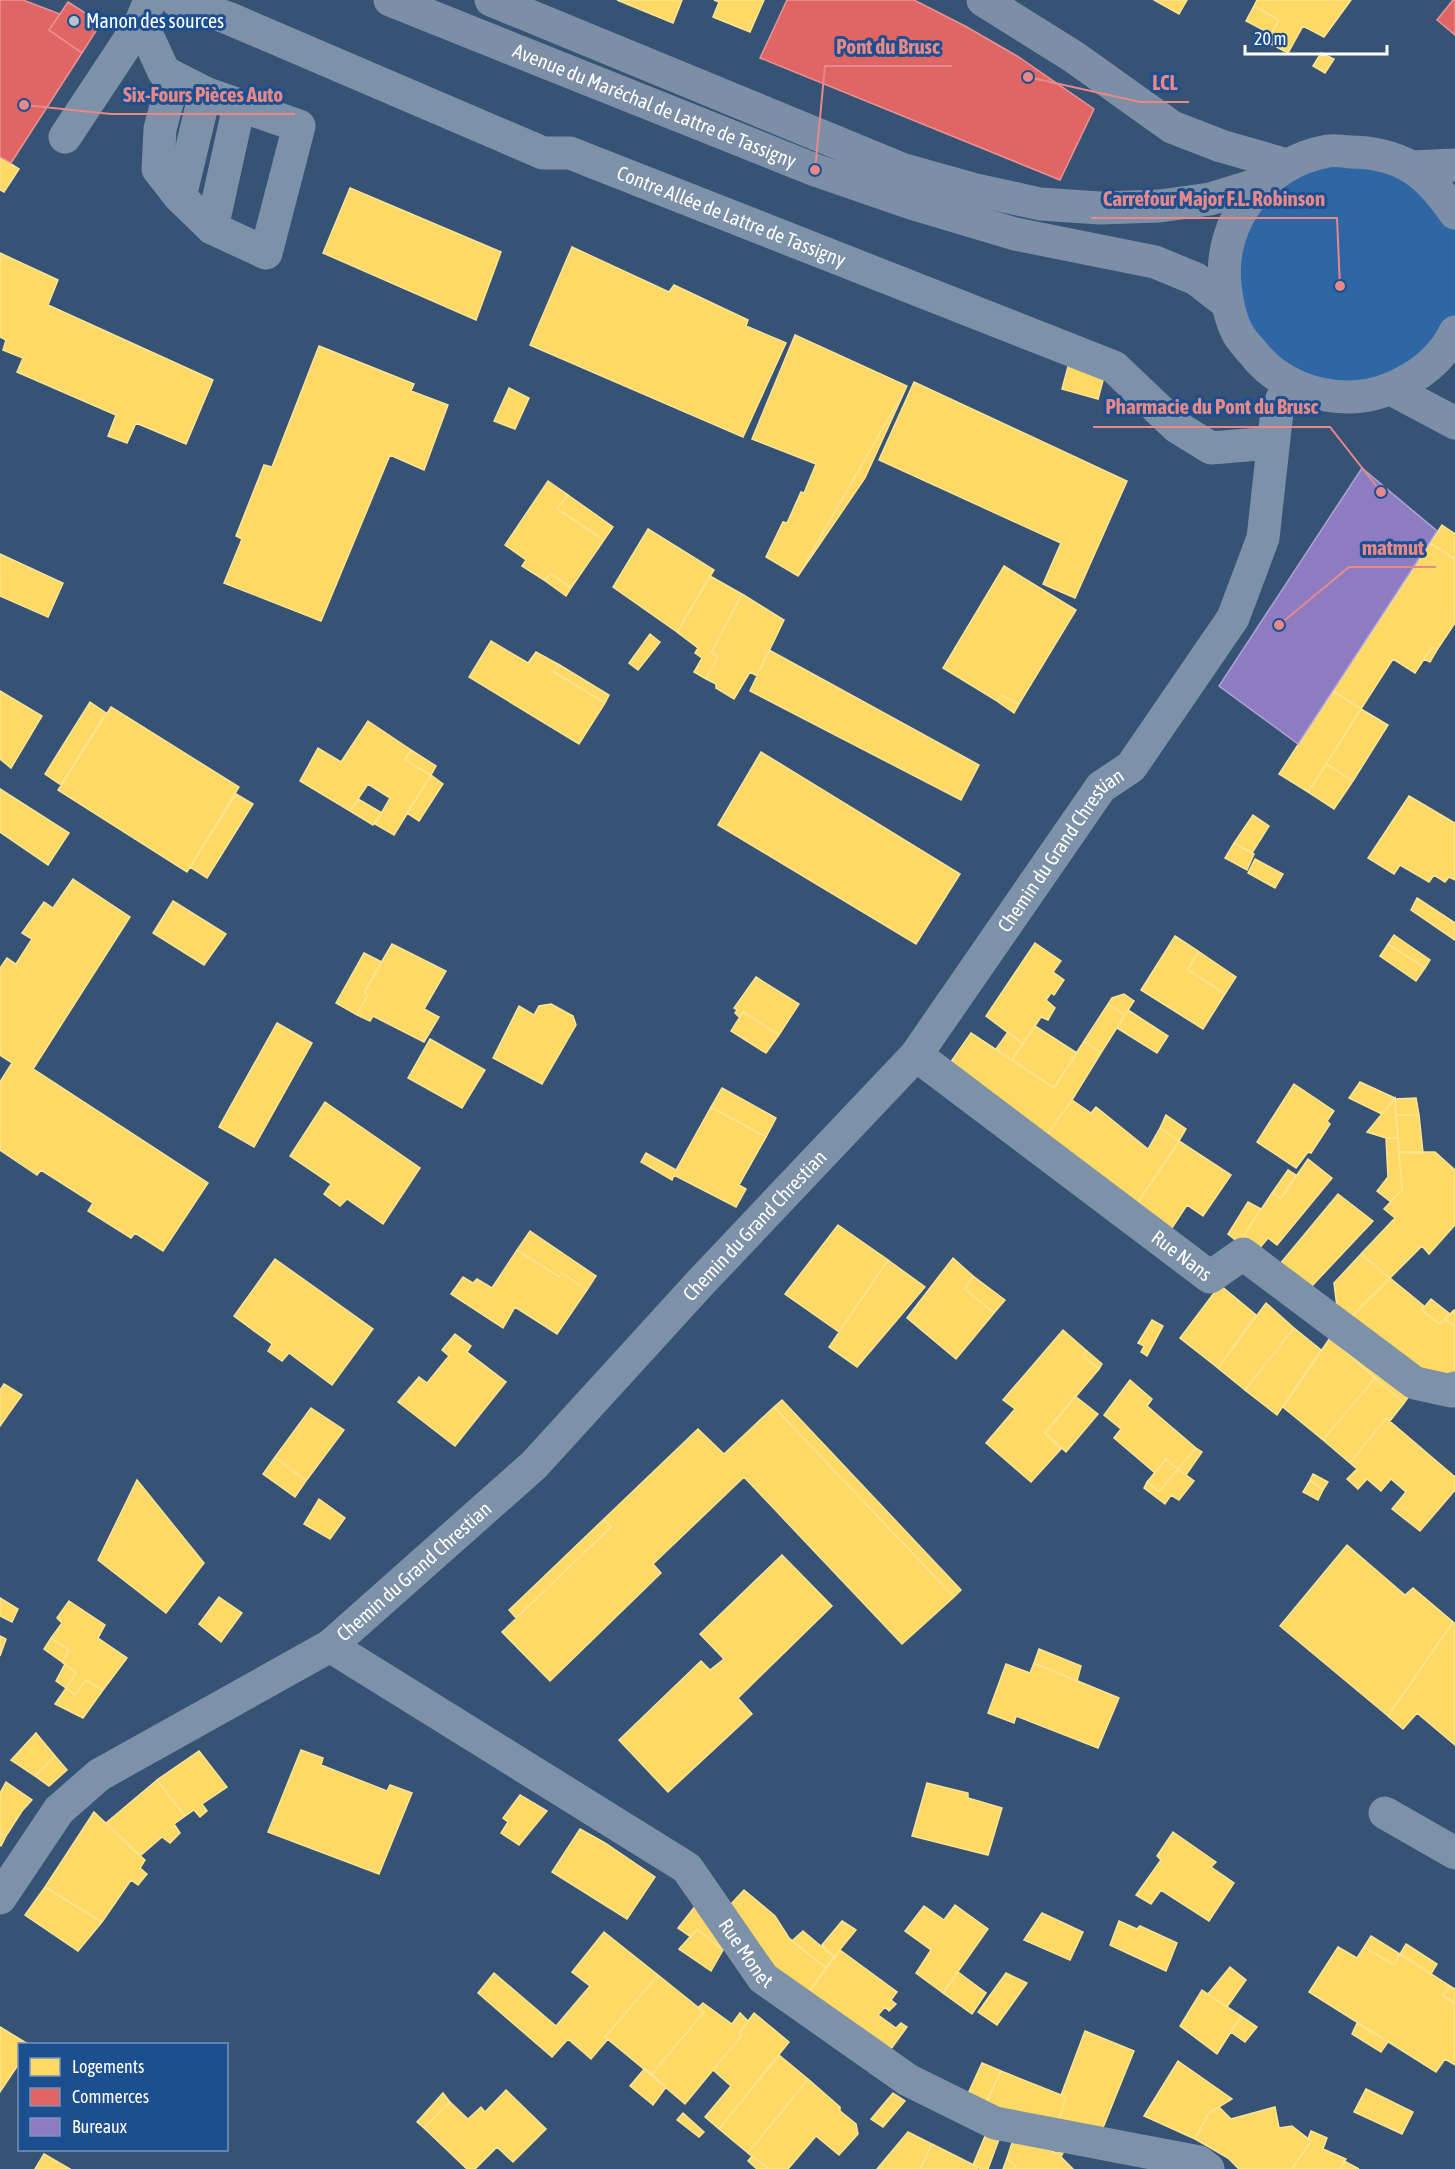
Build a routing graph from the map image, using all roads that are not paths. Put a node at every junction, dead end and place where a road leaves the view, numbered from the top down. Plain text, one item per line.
1 (176, 0) edge
2 (390, 0) edge
3 (491, 0) edge
4 (983, 0) edge
5 (146, 11) edge
6 (174, 77) junction
7 (205, 93) junction
8 (239, 106) junction
9 (65, 137) dead end
10 (1455, 165) edge
11 (1411, 167) junction
12 (1275, 174) junction
13 (180, 197) junction
14 (1455, 213) edge
15 (212, 228) junction
16 (1227, 303) junction
17 (1455, 332) edge
18 (1290, 383) junction
19 (1391, 389) junction
20 (1455, 423) edge
21 (1272, 443) junction
22 (916, 1055) junction
23 (1455, 1388) edge
24 (330, 1646) junction
25 (1385, 1813) dead end
26 (1455, 1853) edge
27 (0, 1898) edge
28 (1208, 2169) edge

1 - 21 street, Contre Allée de Lattre de Tassigny
2 - 16 main road, Avenue du Maréchal de Lattre de Tassigny
3 - 12 main road, Avenue du Maréchal de Lattre de Tassigny
4 - 12 main road
5 - 6 street
5 - 9 street
6 - 7 street
6 - 13 street
7 - 8 street
7 - 13 street
8 - 15 street
8 - 15 street
10 - 11 main road
11 - 12 main road, Avenue du Maréchal de Lattre de Tassigny
11 - 14 main road
12 - 16 main road
13 - 15 street
16 - 18 main road
17 - 19 main road
18 - 19 main road
18 - 21 street, Chemin du Grand Chrestian
19 - 20 main road
21 - 22 street, Chemin du Grand Chrestian
22 - 23 street, Rue Nans
22 - 24 street, Chemin du Grand Chrestian
24 - 27 street, Chemin du Grand Chrestian
24 - 28 street, Rue Monet
25 - 26 street

